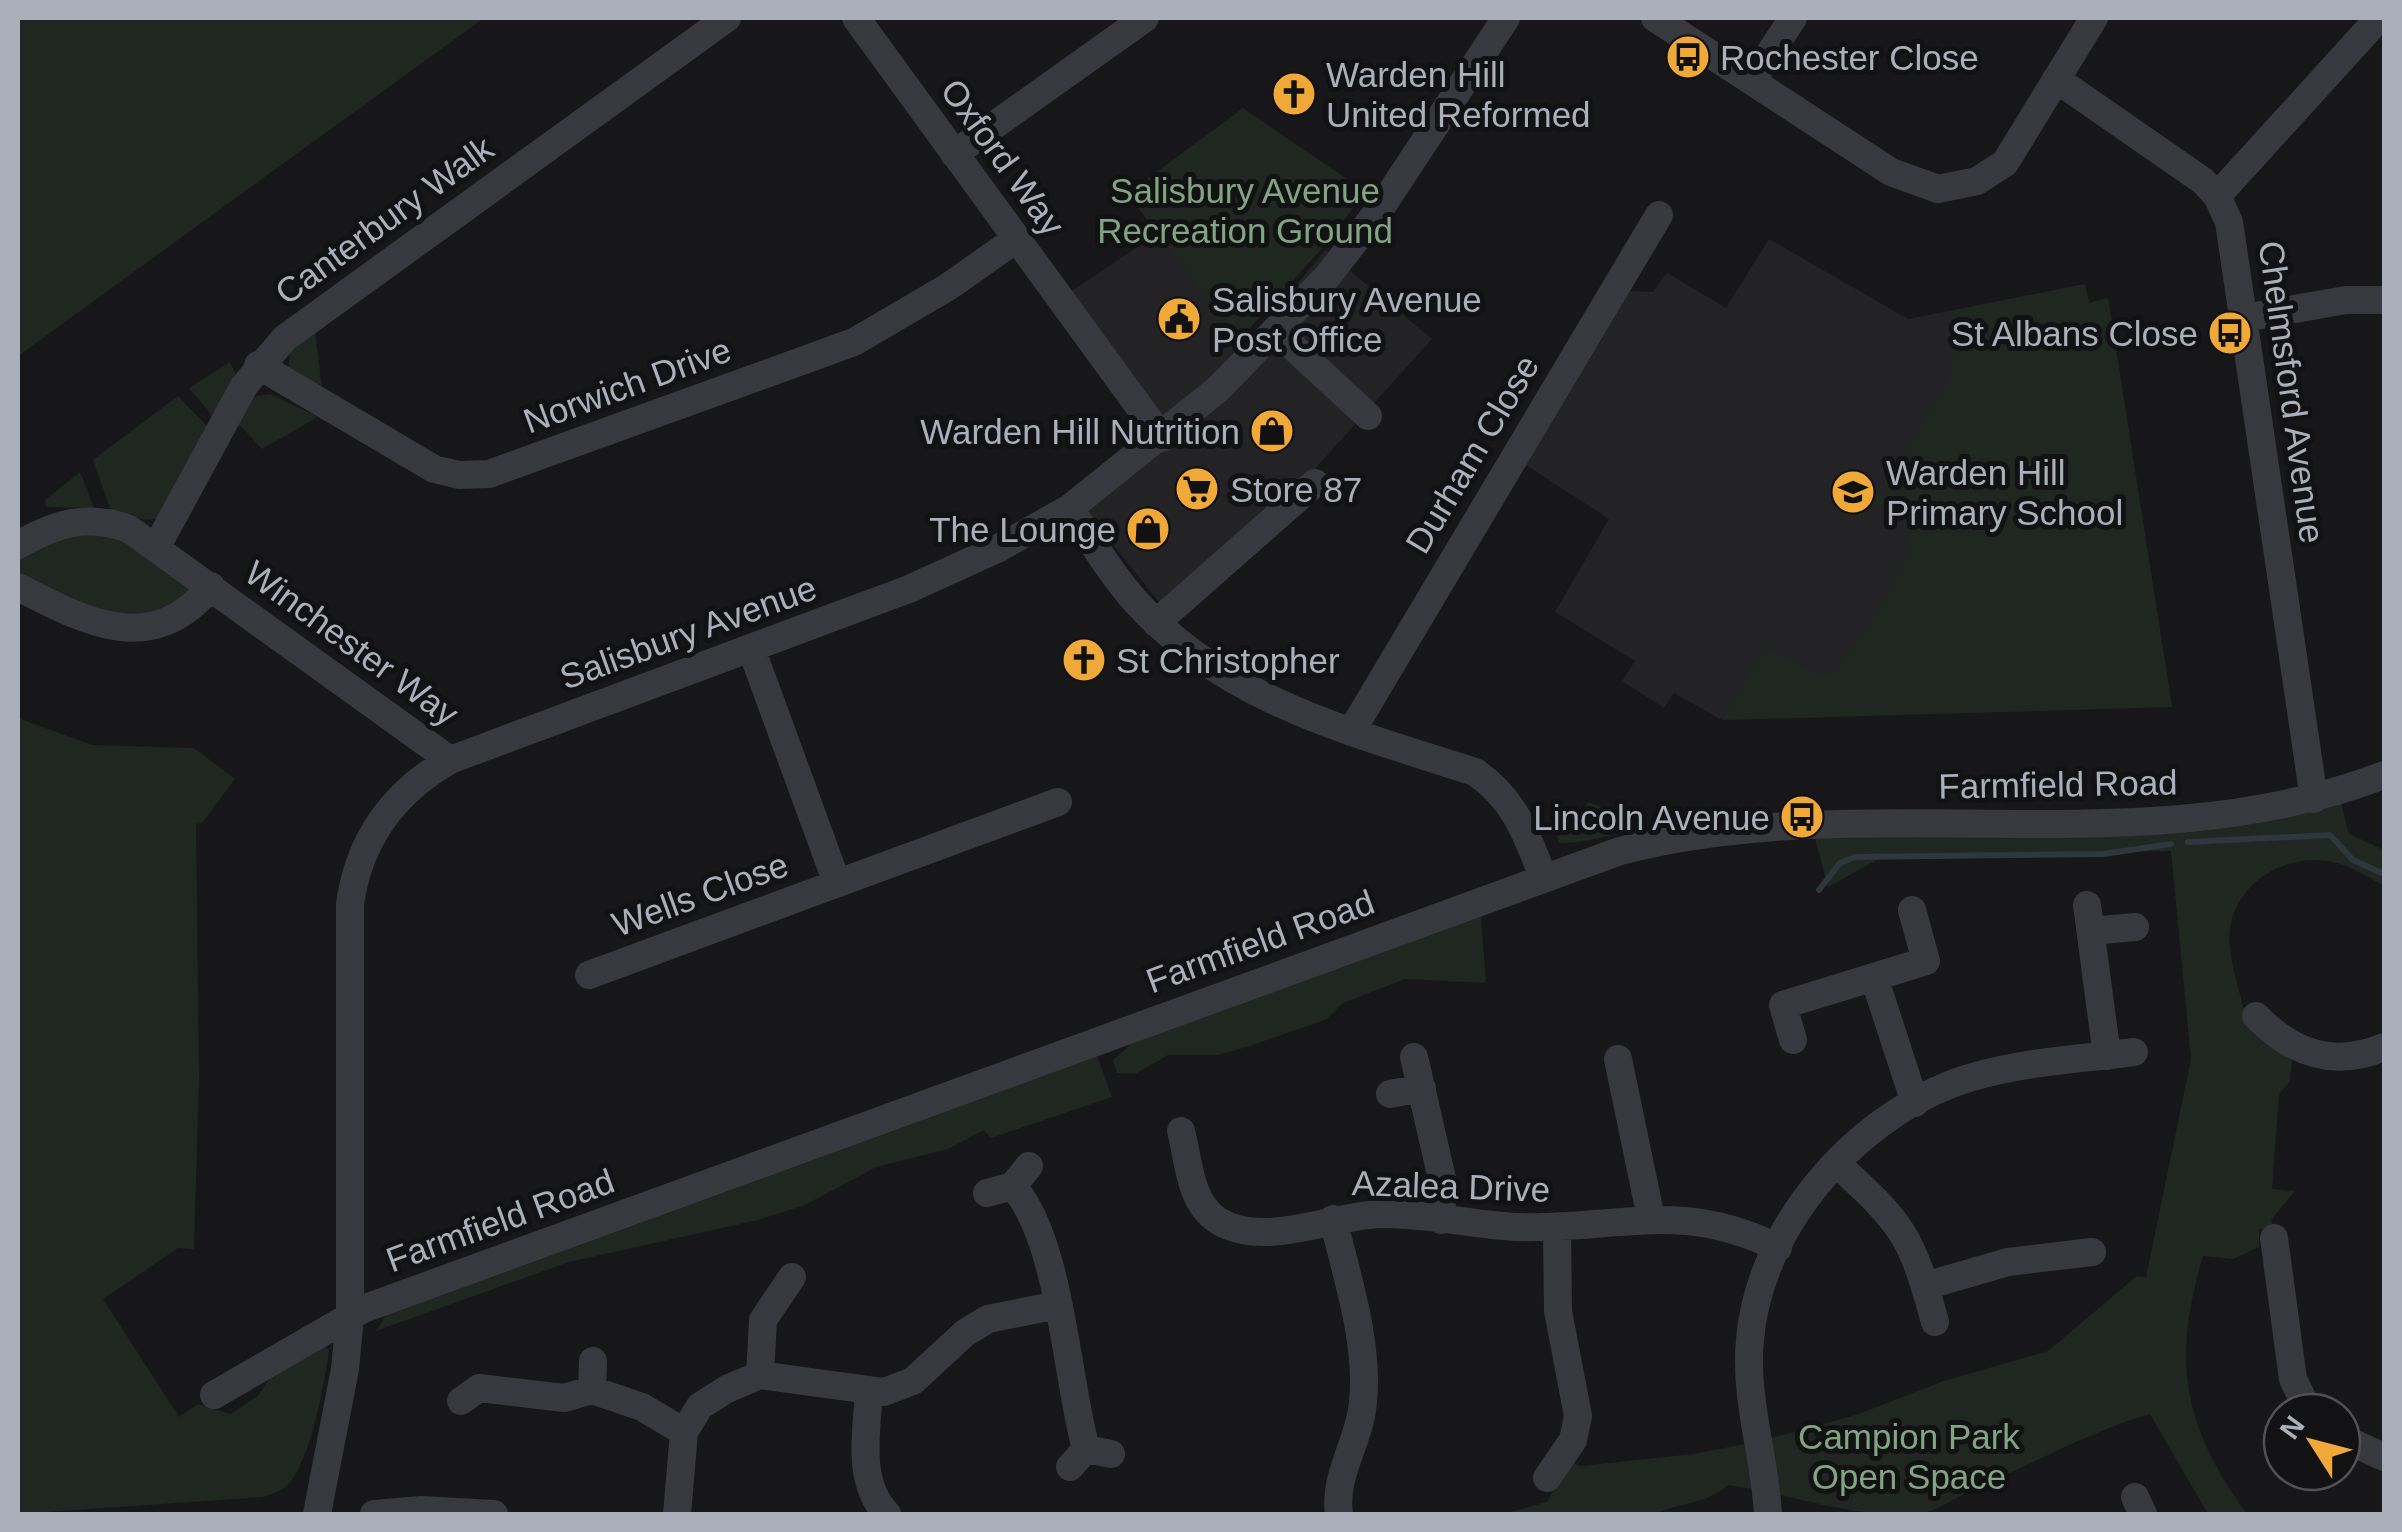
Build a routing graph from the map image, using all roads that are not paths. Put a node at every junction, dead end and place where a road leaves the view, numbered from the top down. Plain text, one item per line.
1 (726, 18) edge
2 (856, 18) edge
3 (1145, 18) edge
4 (1506, 18) edge
5 (1655, 18) edge
6 (1794, 18) edge
7 (2094, 18) edge
8 (2379, 18) edge
9 (2056, 79) junction
10 (1752, 80) junction
11 (954, 154) junction
12 (2216, 196) junction
13 (1659, 215) dead end
14 (1016, 239) junction
15 (2384, 300) edge
16 (2244, 318) junction
17 (1277, 332) junction
18 (258, 366) junction
19 (1368, 416) dead end
20 (1162, 438) junction
21 (1315, 484) dead end
22 (1070, 508) junction
23 (18, 545) edge
24 (157, 546) junction
25 (18, 586) edge
26 (211, 586) junction
27 (1156, 623) junction
28 (751, 648) junction
29 (1351, 732) junction
30 (450, 760) junction
31 (2384, 775) edge
32 (2314, 799) junction
33 (1058, 802) dead end
34 (1544, 878) junction
35 (837, 883) junction
36 (1912, 910) dead end
37 (2135, 927) dead end
38 (589, 975) dead end
39 (1874, 977) junction
40 (2256, 1016) dead end
41 (1793, 1040) dead end
42 (2384, 1046) edge
43 (1414, 1057) dead end
44 (1613, 1080) dead end
45 (1422, 1088) junction
46 (1390, 1094) dead end
47 (1915, 1102) junction
48 (1181, 1131) dead end
49 (1836, 1163) junction
50 (1010, 1182) dead end
51 (1651, 1218) junction
52 (1334, 1219) junction
53 (1441, 1220) junction
54 (1556, 1228) junction
55 (2274, 1238) dead end
56 (1778, 1248) junction
57 (2092, 1252) dead end
58 (794, 1272) dead end
59 (1925, 1286) junction
60 (1058, 1305) junction
61 (350, 1317) junction
62 (1934, 1322) dead end
63 (760, 1374) junction
64 (2299, 1392) edge
65 (868, 1393) junction
66 (214, 1395) dead end
67 (461, 1402) dead end
68 (684, 1432) junction
69 (1089, 1457) dead end
70 (1547, 1478) dead end
71 (879, 1512) edge
72 (317, 1514) edge
73 (374, 1514) edge
74 (494, 1514) edge
75 (677, 1514) edge
76 (1339, 1514) edge
77 (1768, 1514) edge

1 - 18 street, Canterbury Walk
2 - 11 street, Oxford Way
3 - 11 street
4 - 17 street, Salisbury Avenue
5 - 10 street
6 - 10 street
7 - 9 street
8 - 12 street
9 - 10 street
9 - 12 street, Chelmsford Avenue
11 - 14 street, Oxford Way
12 - 16 street, Chelmsford Avenue
13 - 29 street, Durham Close
14 - 18 street, Norwich Drive
14 - 20 street, Oxford Way
15 - 16 street
16 - 32 street, Chelmsford Avenue
17 - 19 street
17 - 20 street, Salisbury Avenue
18 - 24 street, Canterbury Walk
20 - 22 street, Salisbury Avenue
21 - 27 street
22 - 27 street
22 - 28 street, Salisbury Avenue
23 - 24 street, Winchester Way
24 - 26 street, Winchester Way
25 - 26 street, Winchester Way
26 - 30 street, Winchester Way
27 - 29 street
28 - 30 street, Salisbury Avenue
28 - 35 street, Wells Close
29 - 34 street
30 - 61 street, Salisbury Avenue
31 - 32 street, Farmfield Road
32 - 34 street, Farmfield Road
33 - 35 street, Wells Close
34 - 61 street, Farmfield Road
35 - 38 street, Wells Close
36 - 39 street
37 - 47 street
39 - 41 street
39 - 47 street
40 - 42 street
43 - 45 street
44 - 51 street
45 - 46 street
45 - 53 street
47 - 49 street
48 - 52 street, Azalea Drive
49 - 56 street
49 - 59 street
50 - 60 street
51 - 54 street, Azalea Drive
51 - 56 street, Azalea Drive
52 - 53 street, Azalea Drive
52 - 76 street
53 - 54 street, Azalea Drive
54 - 70 street
55 - 64 street
56 - 77 street
57 - 59 street
58 - 63 street
59 - 62 street
60 - 65 street
60 - 69 street
61 - 66 street, Farmfield Road
61 - 72 street, Salisbury Avenue
63 - 65 street
63 - 68 street
65 - 71 street
67 - 68 street
68 - 75 street
73 - 74 street

